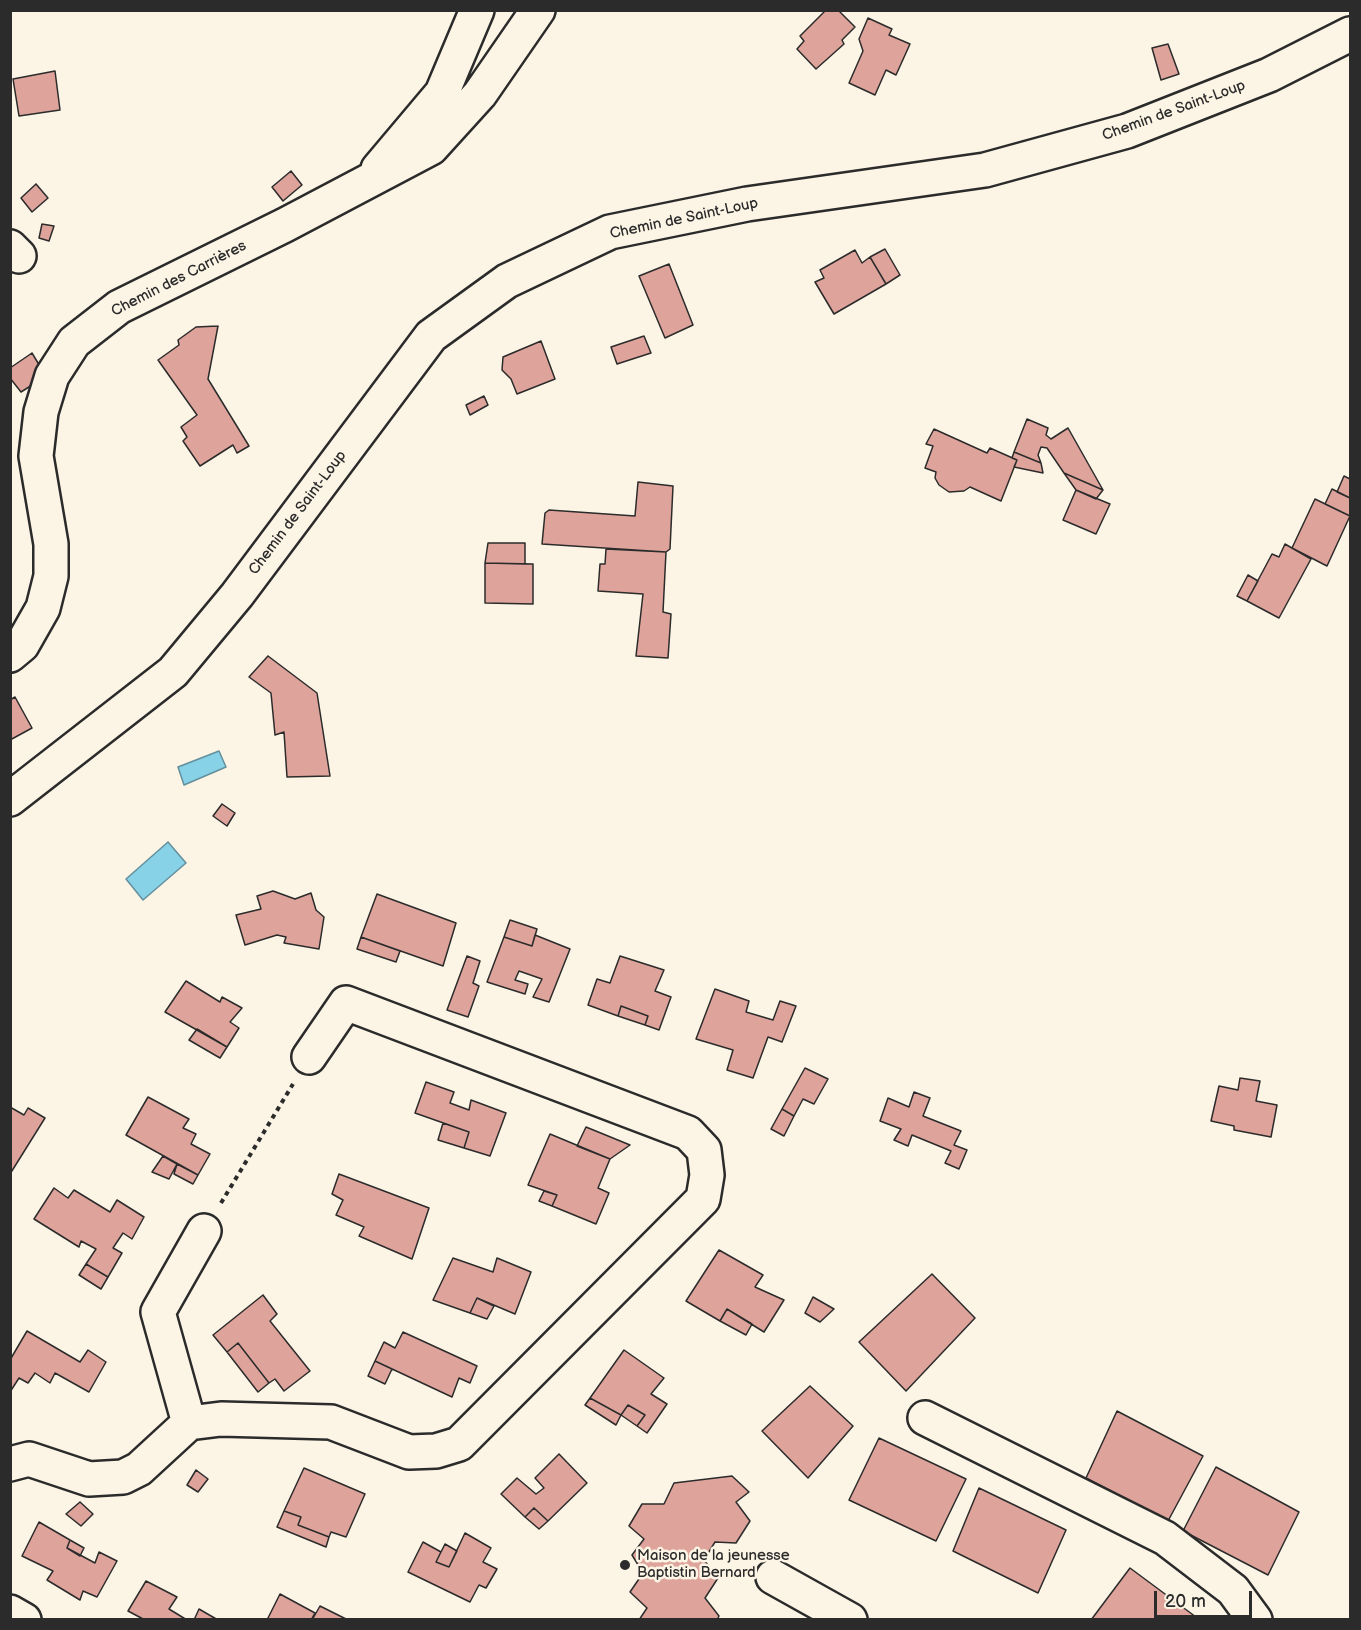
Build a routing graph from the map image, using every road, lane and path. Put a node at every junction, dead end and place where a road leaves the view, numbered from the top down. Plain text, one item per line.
1 (477, 10) edge
2 (538, 10) edge
3 (1350, 34) edge
4 (367, 182) junction
5 (10, 655) edge
6 (10, 799) edge
7 (309, 1058) joint
8 (204, 1231) joint
9 (925, 1418) dead end
10 (189, 1423) junction
11 (10, 1464) edge
12 (773, 1577) dead end
13 (10, 1612) edge
14 (24, 1620) edge
15 (850, 1620) edge
16 (1255, 1620) edge

1 - 4 street
2 - 4 street, Chemin des Carrières
3 - 6 street, Chemin de Saint-Loup
4 - 5 street, Chemin des Carrières
7 - 8 path
7 - 10 street
8 - 10 street
9 - 16 street
10 - 11 street
12 - 15 street
13 - 14 street

